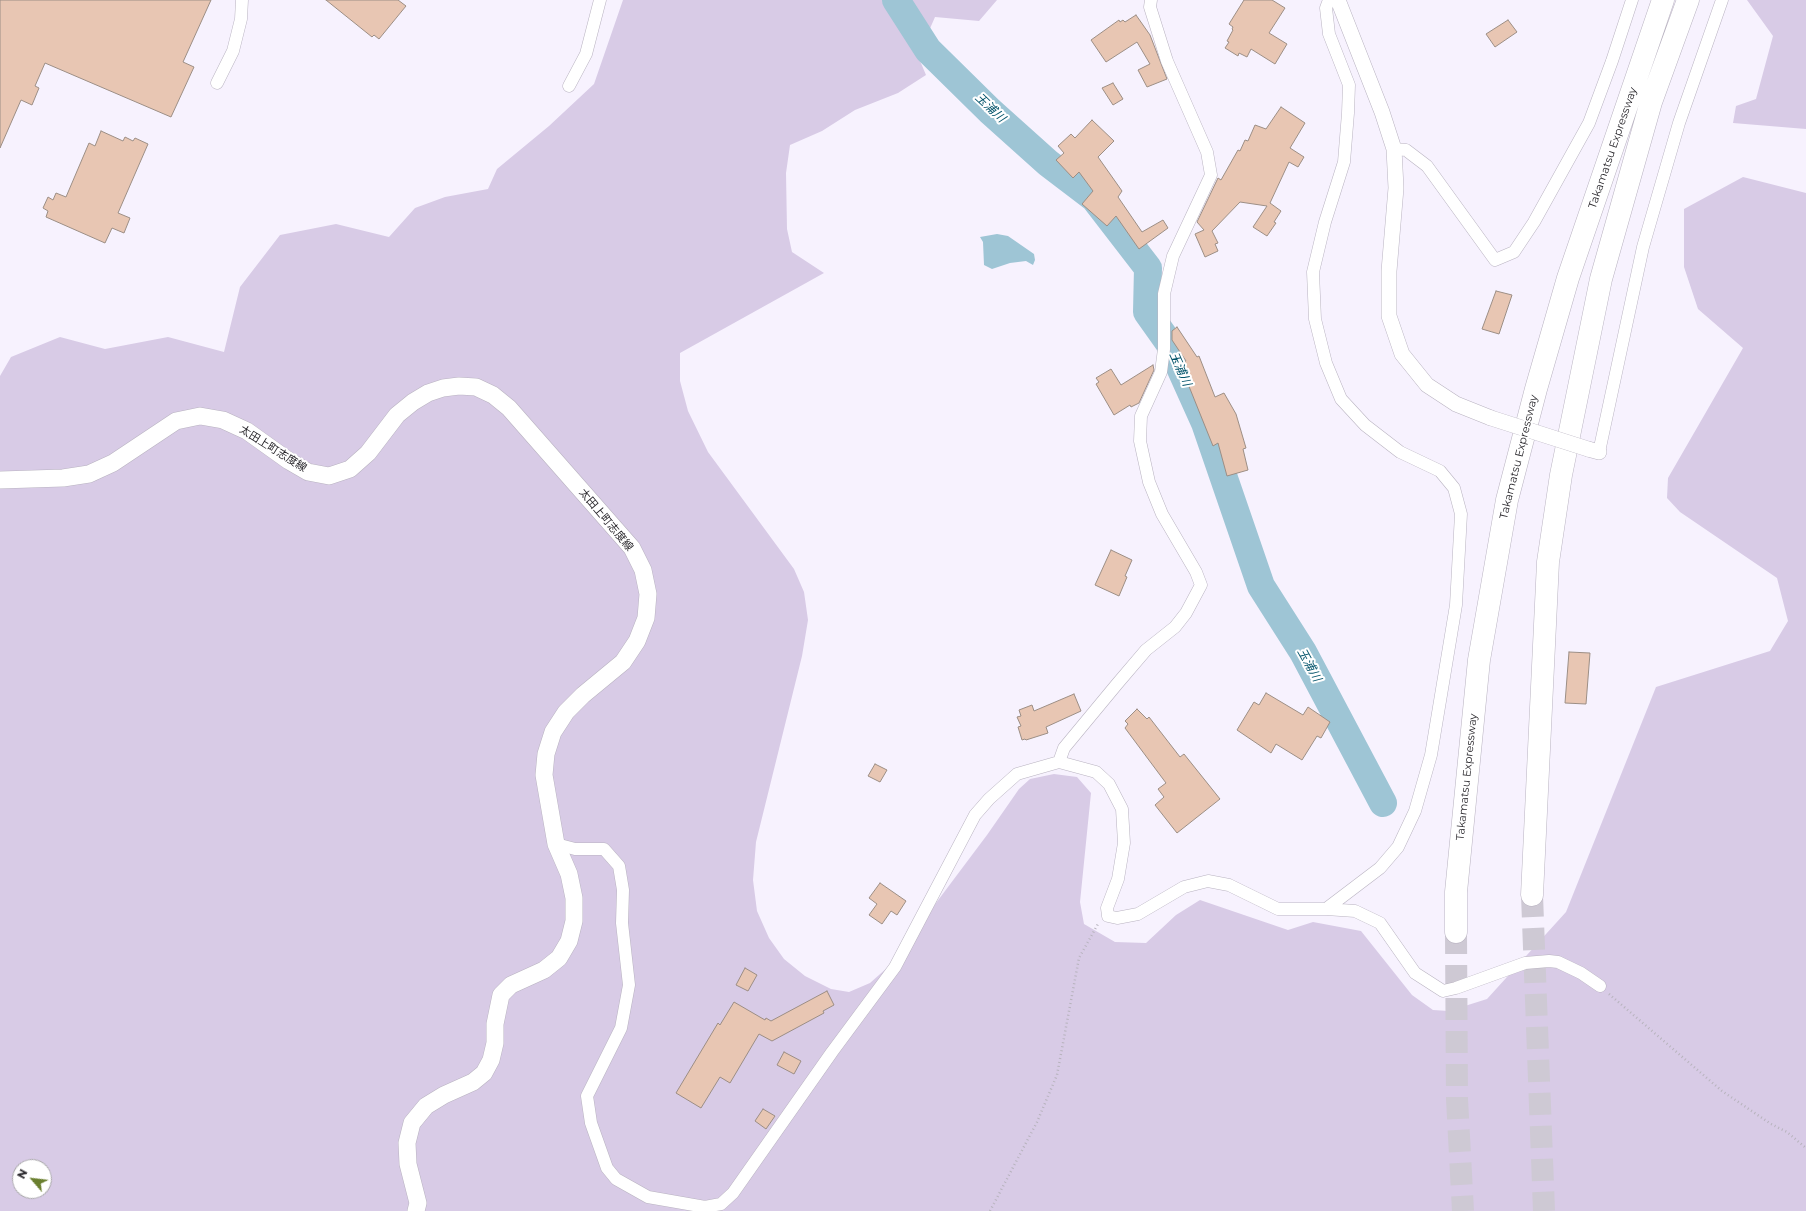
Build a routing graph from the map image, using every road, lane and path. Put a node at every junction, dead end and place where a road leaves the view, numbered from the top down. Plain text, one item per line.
1 (242, 0) edge
2 (600, 0) edge
3 (1151, 0) edge
4 (1329, 0) edge
5 (1338, 0) edge
6 (1632, 0) edge
7 (1663, 0) edge
8 (1688, 0) edge
9 (1722, 0) edge
10 (217, 83) dead end
11 (570, 86) dead end
12 (1394, 149) junction
13 (1594, 450) joint
14 (0, 480) edge
15 (1059, 762) junction
16 (556, 844) junction
17 (1532, 895) tunnel mouth
18 (1107, 908) junction
19 (1326, 909) junction
20 (1456, 932) tunnel mouth
21 (1600, 986) joint
22 (1806, 1148) edge
23 (416, 1211) edge
24 (990, 1211) edge

1 - 10 street
2 - 11 street
3 - 15 street
4 - 19 street
5 - 12 street
6 - 12 street
7 - 20 highway, Takamatsu Expressway
8 - 17 highway, Takamatsu Expressway
9 - 13 street
12 - 13 street, bridge
14 - 16 main road, 太田上町志度線
15 - 16 street
15 - 18 street
16 - 23 main road, 太田上町志度線
18 - 19 street
18 - 24 path
19 - 21 street
21 - 22 path

